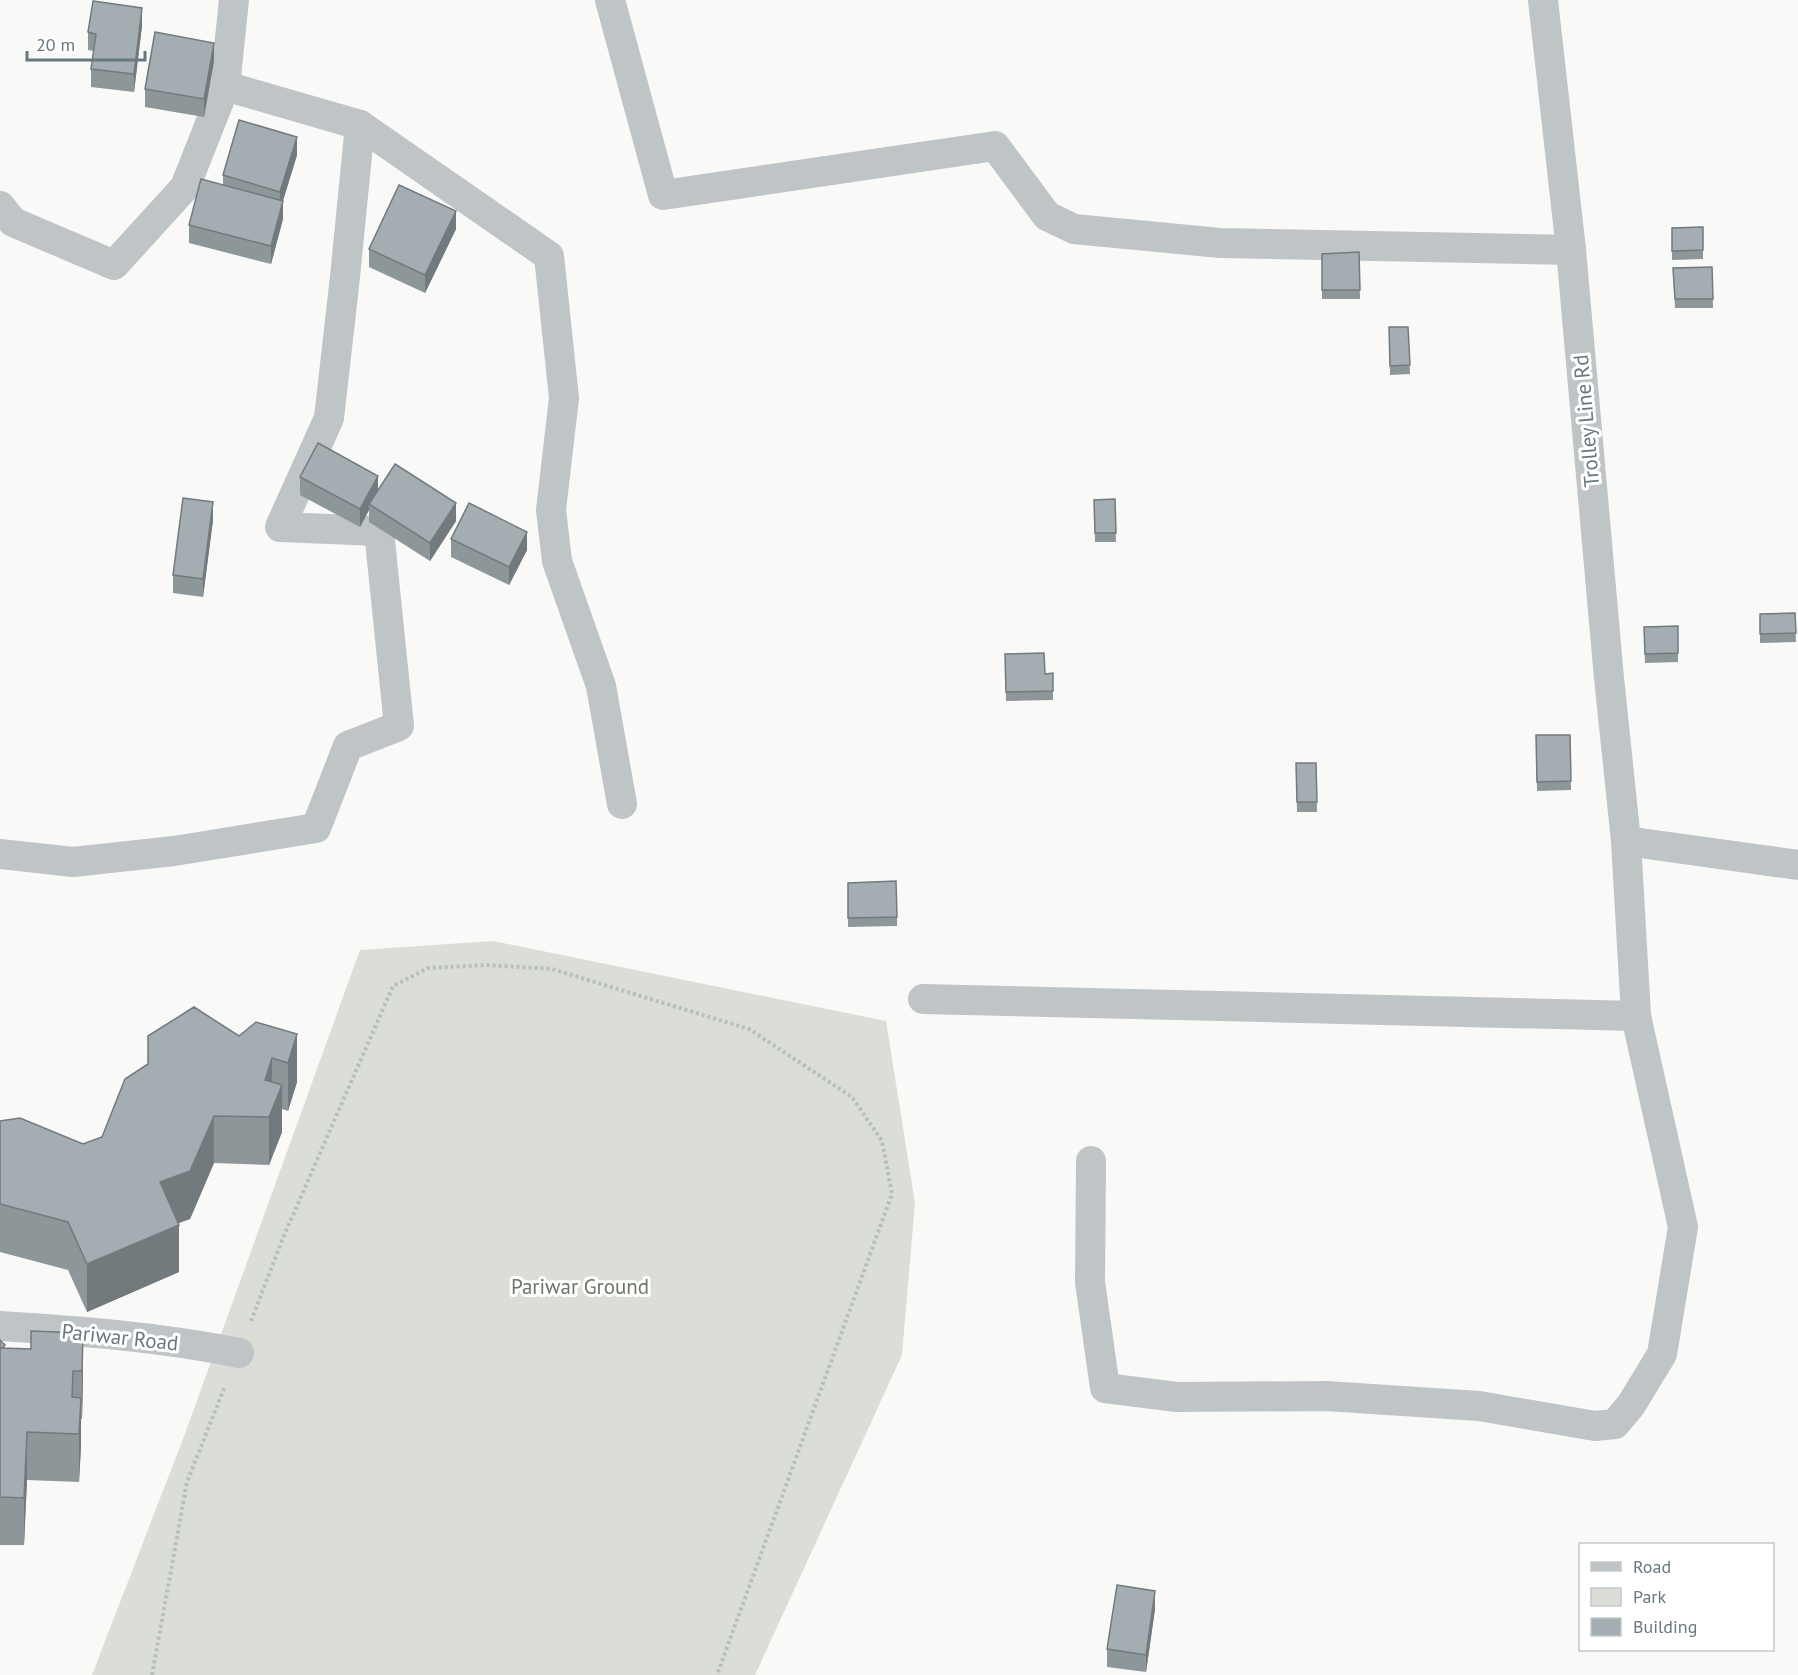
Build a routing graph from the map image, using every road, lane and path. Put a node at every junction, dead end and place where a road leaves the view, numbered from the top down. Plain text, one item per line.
1 (234, 0) edge
2 (610, 0) edge
3 (1543, 0) edge
4 (225, 86) junction
5 (360, 124) junction
6 (0, 206) edge
7 (1571, 250) junction
8 (622, 804) dead end
9 (1626, 842) junction
10 (0, 854) edge
11 (1798, 865) edge
12 (923, 999) dead end
13 (1636, 1016) junction
14 (1090, 1161) dead end
15 (0, 1326) edge
16 (239, 1353) junction
17 (152, 1675) edge
18 (717, 1675) edge

1 - 4 street
2 - 7 street
3 - 7 street, Trolley Line Rd
4 - 5 street
4 - 6 street
5 - 8 street
5 - 10 street
7 - 9 street, Trolley Line Rd
9 - 11 street
9 - 13 street, Trolley Line Rd
12 - 13 street
13 - 14 street, Trolley Line Rd
15 - 16 street, Pariwar Road
16 - 17 path
16 - 18 path

